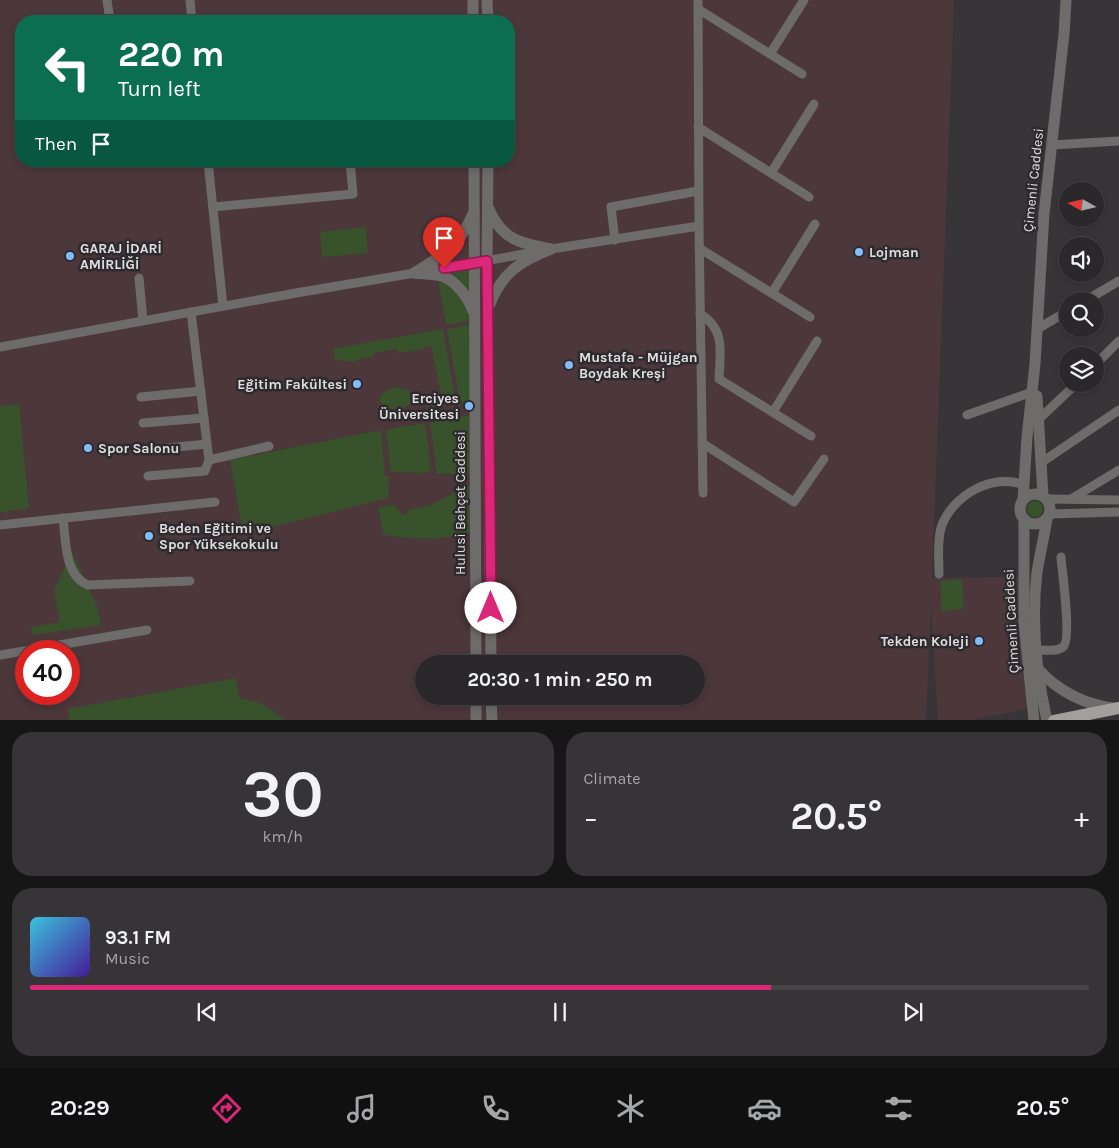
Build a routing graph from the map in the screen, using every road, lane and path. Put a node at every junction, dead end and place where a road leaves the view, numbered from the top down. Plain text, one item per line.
1 (107, 0) edge
2 (190, 0) edge
3 (473, 0) edge
4 (487, 0) edge
5 (804, 0) edge
6 (1066, 0) edge
7 (698, 5) edge
8 (109, 15) edge
9 (191, 15) edge
10 (473, 15) edge
11 (488, 15) edge
12 (770, 54) junction
13 (802, 74) dead end
14 (814, 104) dead end
15 (698, 127) junction
16 (1119, 141) edge
17 (1052, 145) junction
18 (209, 167) edge
19 (351, 167) edge
20 (474, 167) edge
21 (488, 167) edge
22 (771, 173) junction
23 (698, 191) junction
24 (809, 197) dead end
25 (488, 205) junction
26 (213, 207) junction
27 (474, 211) junction
28 (815, 224) dead end
29 (699, 226) junction
30 (615, 240) junction
31 (699, 248) junction
32 (551, 249) junction
33 (487, 261) junction
34 (474, 263) junction
35 (414, 273) junction
36 (139, 278) dead end
37 (1119, 281) edge
38 (1100, 292) edge
39 (772, 293) junction
40 (223, 306) junction
41 (488, 308) junction
42 (191, 312) junction
43 (700, 314) junction
44 (1059, 316) edge
45 (475, 317) junction
46 (810, 317) dead end
47 (143, 321) junction
48 (1037, 329) junction
49 (817, 341) dead end
50 (1119, 341) edge
51 (0, 347) edge
52 (1104, 356) edge
53 (1035, 364) junction
54 (201, 391) junction
55 (1032, 392) junction
56 (1068, 392) edge
57 (140, 397) dead end
58 (1119, 410) edge
59 (773, 412) junction
60 (967, 415) dead end
61 (204, 418) junction
62 (1038, 420) junction
63 (143, 423) dead end
64 (811, 436) dead end
65 (702, 443) junction
66 (207, 444) junction
67 (269, 446) dead end
68 (146, 450) dead end
69 (824, 459) dead end
70 (209, 460) junction
71 (1042, 462) junction
72 (1119, 470) edge
73 (148, 476) dead end
74 (1024, 485) junction
75 (703, 493) dead end
76 (1045, 498) junction
77 (1071, 499) junction
78 (1023, 500) junction
79 (1119, 500) edge
80 (215, 502) dead end
81 (1119, 512) edge
82 (1048, 517) junction
83 (63, 518) junction
84 (1024, 519) junction
85 (0, 525) edge
86 (1061, 557) dead end
87 (939, 574) dead end
88 (190, 581) dead end
89 (147, 630) dead end
90 (1036, 650) junction
91 (0, 655) edge
92 (476, 655) edge
93 (491, 655) edge
94 (1038, 668) junction
95 (476, 705) edge
96 (491, 705) edge
97 (1117, 708) edge
98 (476, 720) edge
99 (492, 720) edge
100 (1034, 720) edge
101 (1047, 720) edge
102 (1054, 720) edge

1 - 8 street
2 - 9 street
3 - 10 street
4 - 11 street
5 - 12 street
6 - 17 street, Çimenli Caddesi
7 - 12 street
7 - 15 street
12 - 13 street
14 - 22 street
15 - 22 street
15 - 23 street
16 - 17 street
17 - 48 street, Çimenli Caddesi
18 - 26 street
19 - 26 street
20 - 27 street, Hulusi Behçet Caddesi
21 - 25 street
22 - 24 street
23 - 29 street
23 - 30 street
25 - 32 street
25 - 33 street
26 - 40 street
27 - 34 street, Hulusi Behçet Caddesi
27 - 35 street
28 - 39 street
29 - 30 street
29 - 31 street
30 - 32 street
31 - 39 street
31 - 43 street
32 - 33 street
32 - 41 street
33 - 34 street
33 - 41 street
34 - 35 street
34 - 45 street, Hulusi Behçet Caddesi
35 - 40 street
35 - 45 street
36 - 47 street
37 - 38 street
39 - 46 street
40 - 42 street
41 - 93 street
42 - 47 street
42 - 54 street
43 - 59 street
43 - 65 street
44 - 48 street
45 - 92 street, Hulusi Behçet Caddesi
47 - 51 street
48 - 53 street, Çimenli Caddesi
49 - 59 street
50 - 52 street
53 - 55 street, Çimenli Caddesi
53 - 62 street, Çimenli Caddesi
54 - 57 street
54 - 61 street
55 - 60 street
55 - 74 street, Çimenli Caddesi
56 - 62 street
58 - 71 street
59 - 64 street
61 - 63 street
61 - 66 street
62 - 71 street, Çimenli Caddesi
65 - 69 street
65 - 75 street
66 - 68 street
66 - 70 street
67 - 70 street
70 - 73 street
71 - 76 street, Çimenli Caddesi
72 - 77 street
74 - 78 street, Çimenli Caddesi
74 - 87 street
76 - 77 street
76 - 78 street
76 - 82 street
77 - 79 street
78 - 84 street
80 - 83 street
81 - 82 street
82 - 84 street
82 - 90 street, Çimenli Caddesi
83 - 85 street
83 - 88 street
84 - 100 street, Çimenli Caddesi
86 - 90 street
89 - 91 street
90 - 94 street, Çimenli Caddesi
94 - 97 street
94 - 101 street, Çimenli Caddesi
95 - 98 street
96 - 99 street
97 - 102 main road

